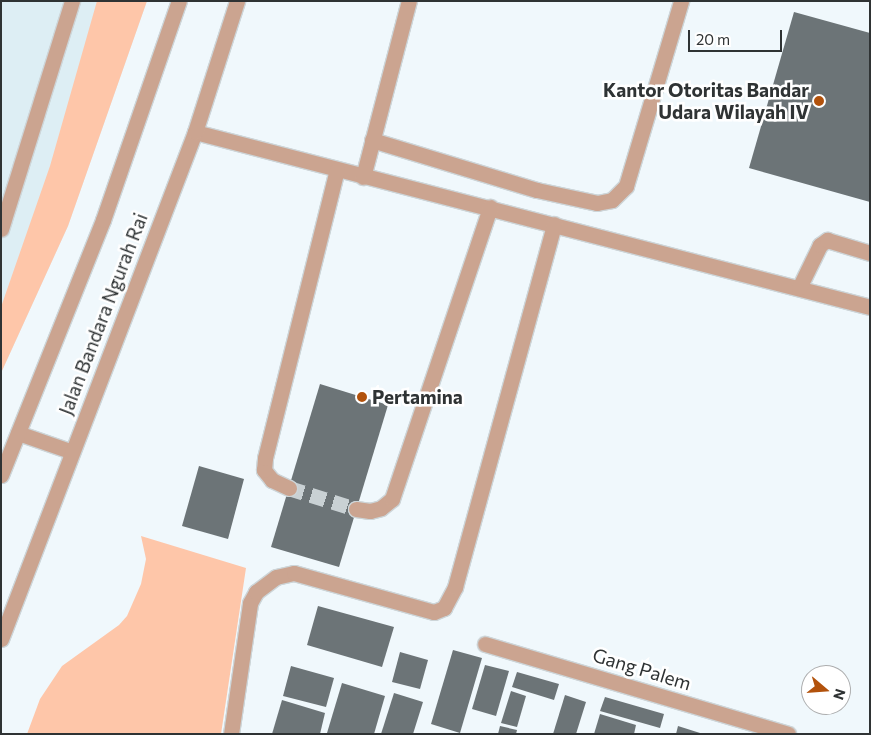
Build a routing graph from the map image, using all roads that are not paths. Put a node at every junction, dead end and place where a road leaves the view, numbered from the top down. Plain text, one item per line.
1 (72, 1) edge
2 (179, 1) edge
3 (237, 1) edge
4 (409, 1) edge
5 (681, 1) edge
6 (195, 132) junction
7 (372, 140) junction
8 (337, 170) junction
9 (363, 177) junction
10 (490, 207) junction
11 (554, 224) junction
12 (1, 229) edge
13 (870, 253) edge
14 (800, 288) junction
15 (870, 307) edge
16 (18, 433) junction
17 (70, 451) junction
18 (1, 475) edge
19 (289, 488) tunnel mouth
20 (356, 509) tunnel mouth
21 (1, 639) edge
22 (485, 644) dead end
23 (231, 734) edge
24 (788, 734) edge

1 - 12 street
2 - 16 street, Jalan Bandara Ngurah Rai
3 - 6 street, Jalan Bandara Ngurah Rai
4 - 7 street
5 - 7 street
6 - 8 street
6 - 17 street, Jalan Bandara Ngurah Rai
7 - 9 street
8 - 9 street
8 - 19 street
9 - 10 street
10 - 11 street
10 - 20 street
11 - 14 street
11 - 23 street
13 - 14 street
14 - 15 street
16 - 17 street
16 - 18 street, Jalan Bandara Ngurah Rai
17 - 21 street, Jalan Bandara Ngurah Rai
22 - 24 street, Gang Palem

